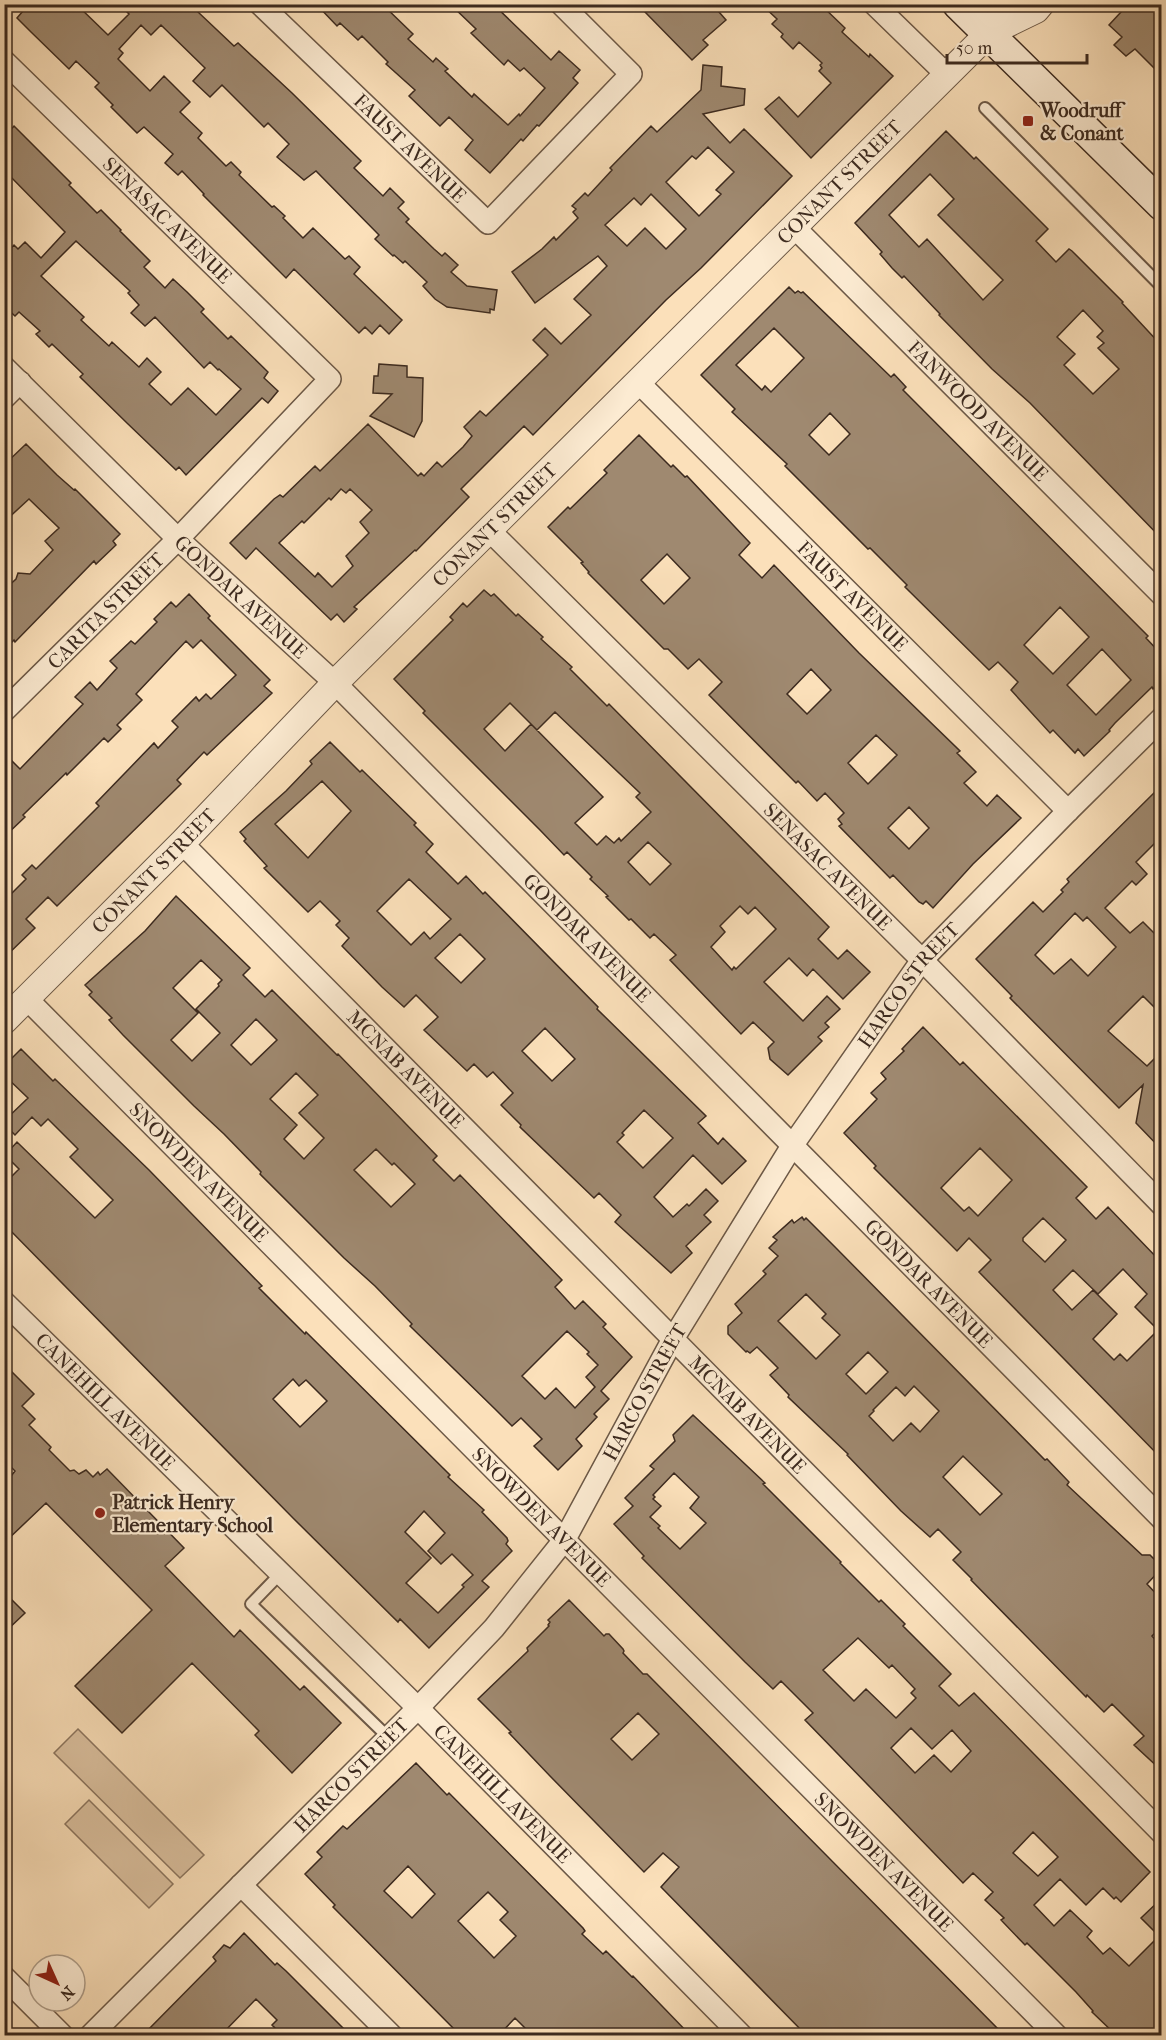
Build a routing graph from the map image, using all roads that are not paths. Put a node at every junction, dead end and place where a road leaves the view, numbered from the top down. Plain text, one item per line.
1 (260, 4) edge
2 (561, 4) edge
3 (874, 4) edge
4 (958, 4) edge
5 (1009, 4) edge
6 (1041, 4) edge
7 (988, 34) junction
8 (4, 61) edge
9 (947, 75) junction
10 (985, 108) dead end
11 (1161, 205) edge
12 (794, 227) junction
13 (1161, 287) edge
14 (4, 367) edge
15 (330, 379) joint
16 (21, 382) junction
17 (639, 382) junction
18 (4, 398) edge
19 (490, 531) junction
20 (178, 539) junction
21 (1161, 595) edge
22 (335, 683) junction
23 (4, 711) edge
24 (1161, 718) edge
25 (1068, 811) junction
26 (182, 843) junction
27 (922, 960) junction
28 (27, 999) junction
29 (4, 1021) edge
30 (792, 1146) junction
31 (1161, 1205) edge
32 (4, 1302) edge
33 (673, 1339) junction
34 (1161, 1518) edge
35 (565, 1539) junction
36 (281, 1573) junction
37 (417, 1708) junction
38 (388, 1737) junction
39 (1161, 1833) edge
40 (241, 1885) junction
41 (4, 1977) edge
42 (63, 2036) edge
43 (90, 2036) edge
44 (392, 2036) edge
45 (742, 2036) edge
46 (1057, 2036) edge

1 - 2 street, FAUST AVENUE
3 - 9 street
4 - 7 main road
5 - 7 street, CONANT STREET
6 - 7 street, CONANT STREET
7 - 9 street, CONANT STREET
7 - 11 main road
8 - 15 street, SENASAC AVENUE
9 - 12 street, CONANT STREET
10 - 13 lane
12 - 17 street, CONANT STREET
12 - 21 street, FANWOOD AVENUE
14 - 16 street, GONDAR AVENUE
15 - 20 street, CARITA STREET
16 - 18 street
16 - 20 street, GONDAR AVENUE
17 - 19 street, CONANT STREET
17 - 25 street, FAUST AVENUE
19 - 22 street, CONANT STREET
19 - 27 street, SENASAC AVENUE
20 - 22 street, GONDAR AVENUE
20 - 23 street, CARITA STREET
22 - 26 street, CONANT STREET
22 - 30 street, GONDAR AVENUE
24 - 25 street, HARCO STREET
25 - 27 street, HARCO STREET
26 - 28 street, CONANT STREET
26 - 33 street, MCNAB AVENUE
27 - 30 street, HARCO STREET
27 - 31 street, SENASAC AVENUE
28 - 29 street, CONANT STREET
28 - 35 street, SNOWDEN AVENUE
30 - 33 street, HARCO STREET
30 - 34 street, GONDAR AVENUE
32 - 36 street, CANEHILL AVENUE
33 - 35 street, HARCO STREET
33 - 39 street, MCNAB AVENUE
35 - 37 street, HARCO STREET
35 - 46 street, SNOWDEN AVENUE
36 - 37 street, CANEHILL AVENUE
36 - 38 lane
37 - 38 street, HARCO STREET
37 - 45 street, CANEHILL AVENUE
38 - 40 street, HARCO STREET
40 - 43 street, HARCO STREET
40 - 44 street
41 - 42 street

